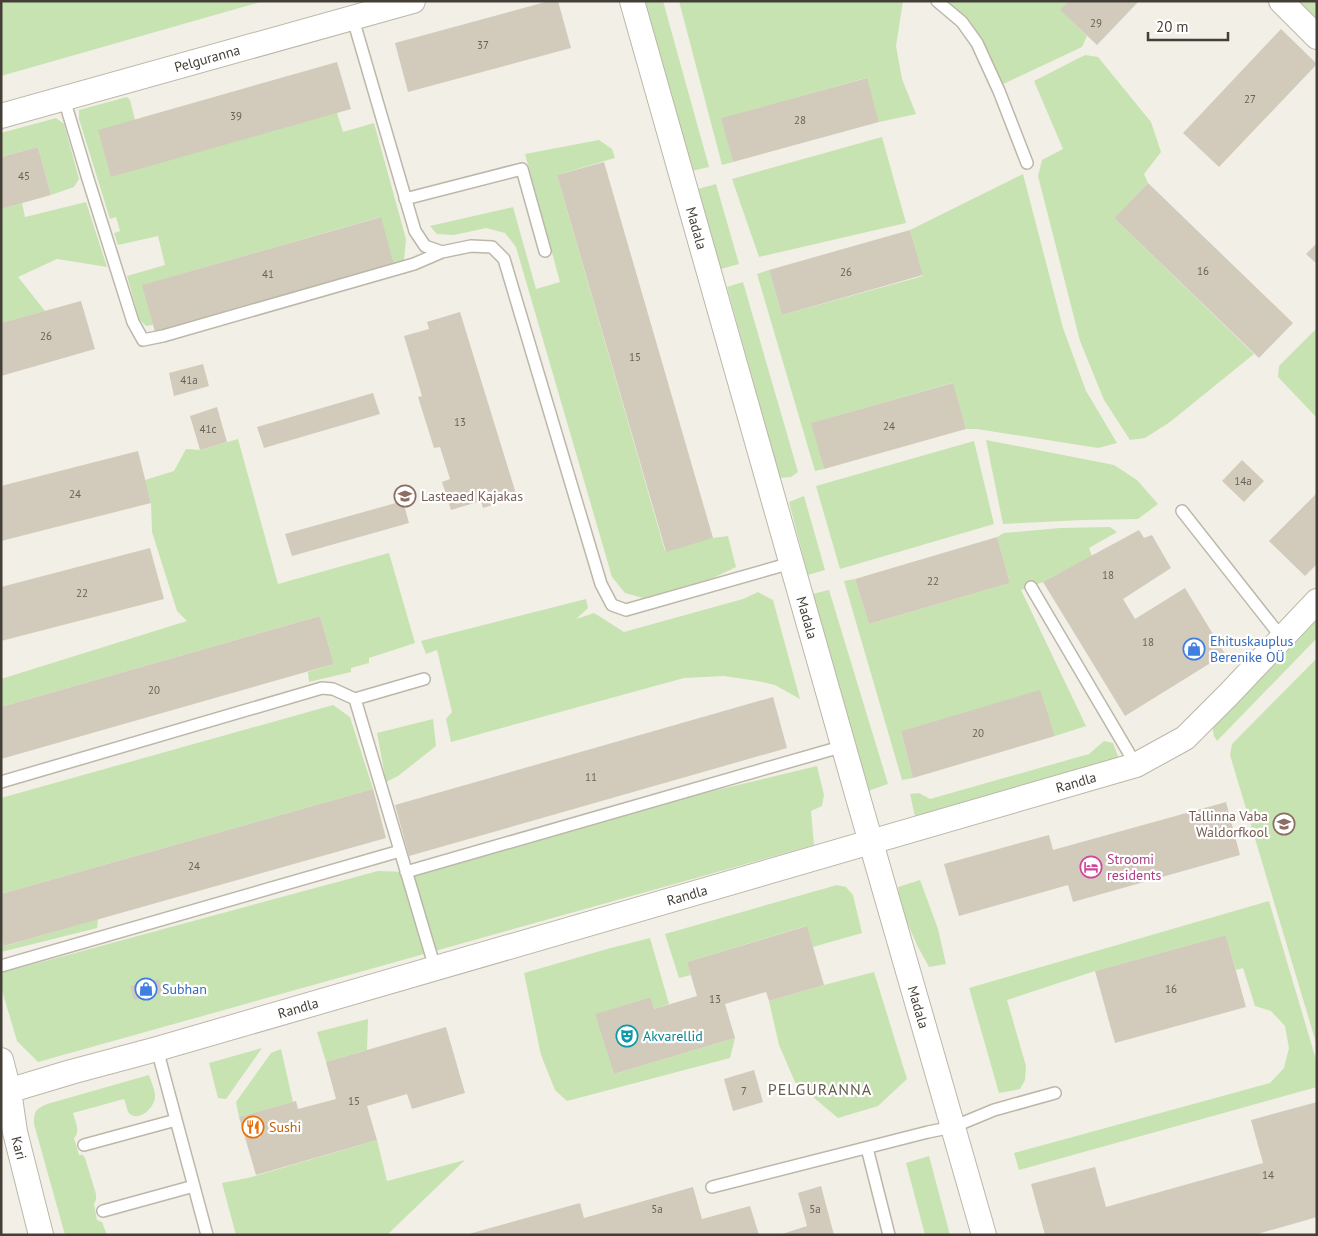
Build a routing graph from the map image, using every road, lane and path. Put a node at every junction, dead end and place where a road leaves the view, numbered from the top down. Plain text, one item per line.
1 (413, 1) edge
2 (632, 1) edge
3 (937, 1) edge
4 (1281, 1) edge
5 (353, 19) junction
6 (1317, 37) edge
7 (67, 109) dead end
8 (1, 116) edge
9 (1027, 162) dead end
10 (405, 199) junction
11 (545, 251) dead end
12 (442, 252) junction
13 (1182, 511) dead end
14 (792, 563) junction
15 (1031, 587) dead end
16 (1317, 602) edge
17 (1282, 638) junction
18 (424, 680) dead end
19 (356, 699) junction
20 (844, 746) junction
21 (1136, 765) junction
22 (1, 782) edge
23 (871, 842) junction
24 (400, 851) junction
25 (406, 872) junction
26 (1, 966) edge
27 (435, 968) junction
28 (157, 1049) junction
29 (1, 1060) edge
30 (5, 1092) edge
31 (1055, 1093) dead end
32 (176, 1120) junction
33 (953, 1127) junction
34 (84, 1145) dead end
35 (866, 1148) junction
36 (194, 1186) junction
37 (712, 1187) dead end
38 (103, 1211) dead end
39 (41, 1235) edge
40 (207, 1235) edge
41 (889, 1235) edge
42 (984, 1235) edge

1 - 5 street, Pelguranna
2 - 14 street, Madala
3 - 9 lane
4 - 6 street
5 - 8 street, Pelguranna
5 - 10 lane
7 - 12 lane
10 - 11 lane
10 - 12 lane
12 - 14 lane
13 - 17 lane
14 - 20 street, Madala
15 - 21 lane
16 - 17 street, Randla
17 - 21 street, Randla
18 - 19 lane
19 - 22 lane
19 - 24 lane
20 - 23 street, Madala
20 - 25 lane
21 - 23 street, Randla
23 - 27 street, Randla
23 - 33 street, Madala
24 - 25 lane
24 - 26 lane
25 - 27 lane
27 - 28 street, Randla
28 - 30 street, Randla
28 - 32 lane
29 - 30 street, Kari
30 - 39 street, Kari
31 - 33 lane
32 - 34 lane
32 - 36 lane
33 - 35 lane
33 - 42 street, Madala
35 - 37 lane
35 - 41 lane
36 - 38 lane
36 - 40 lane

